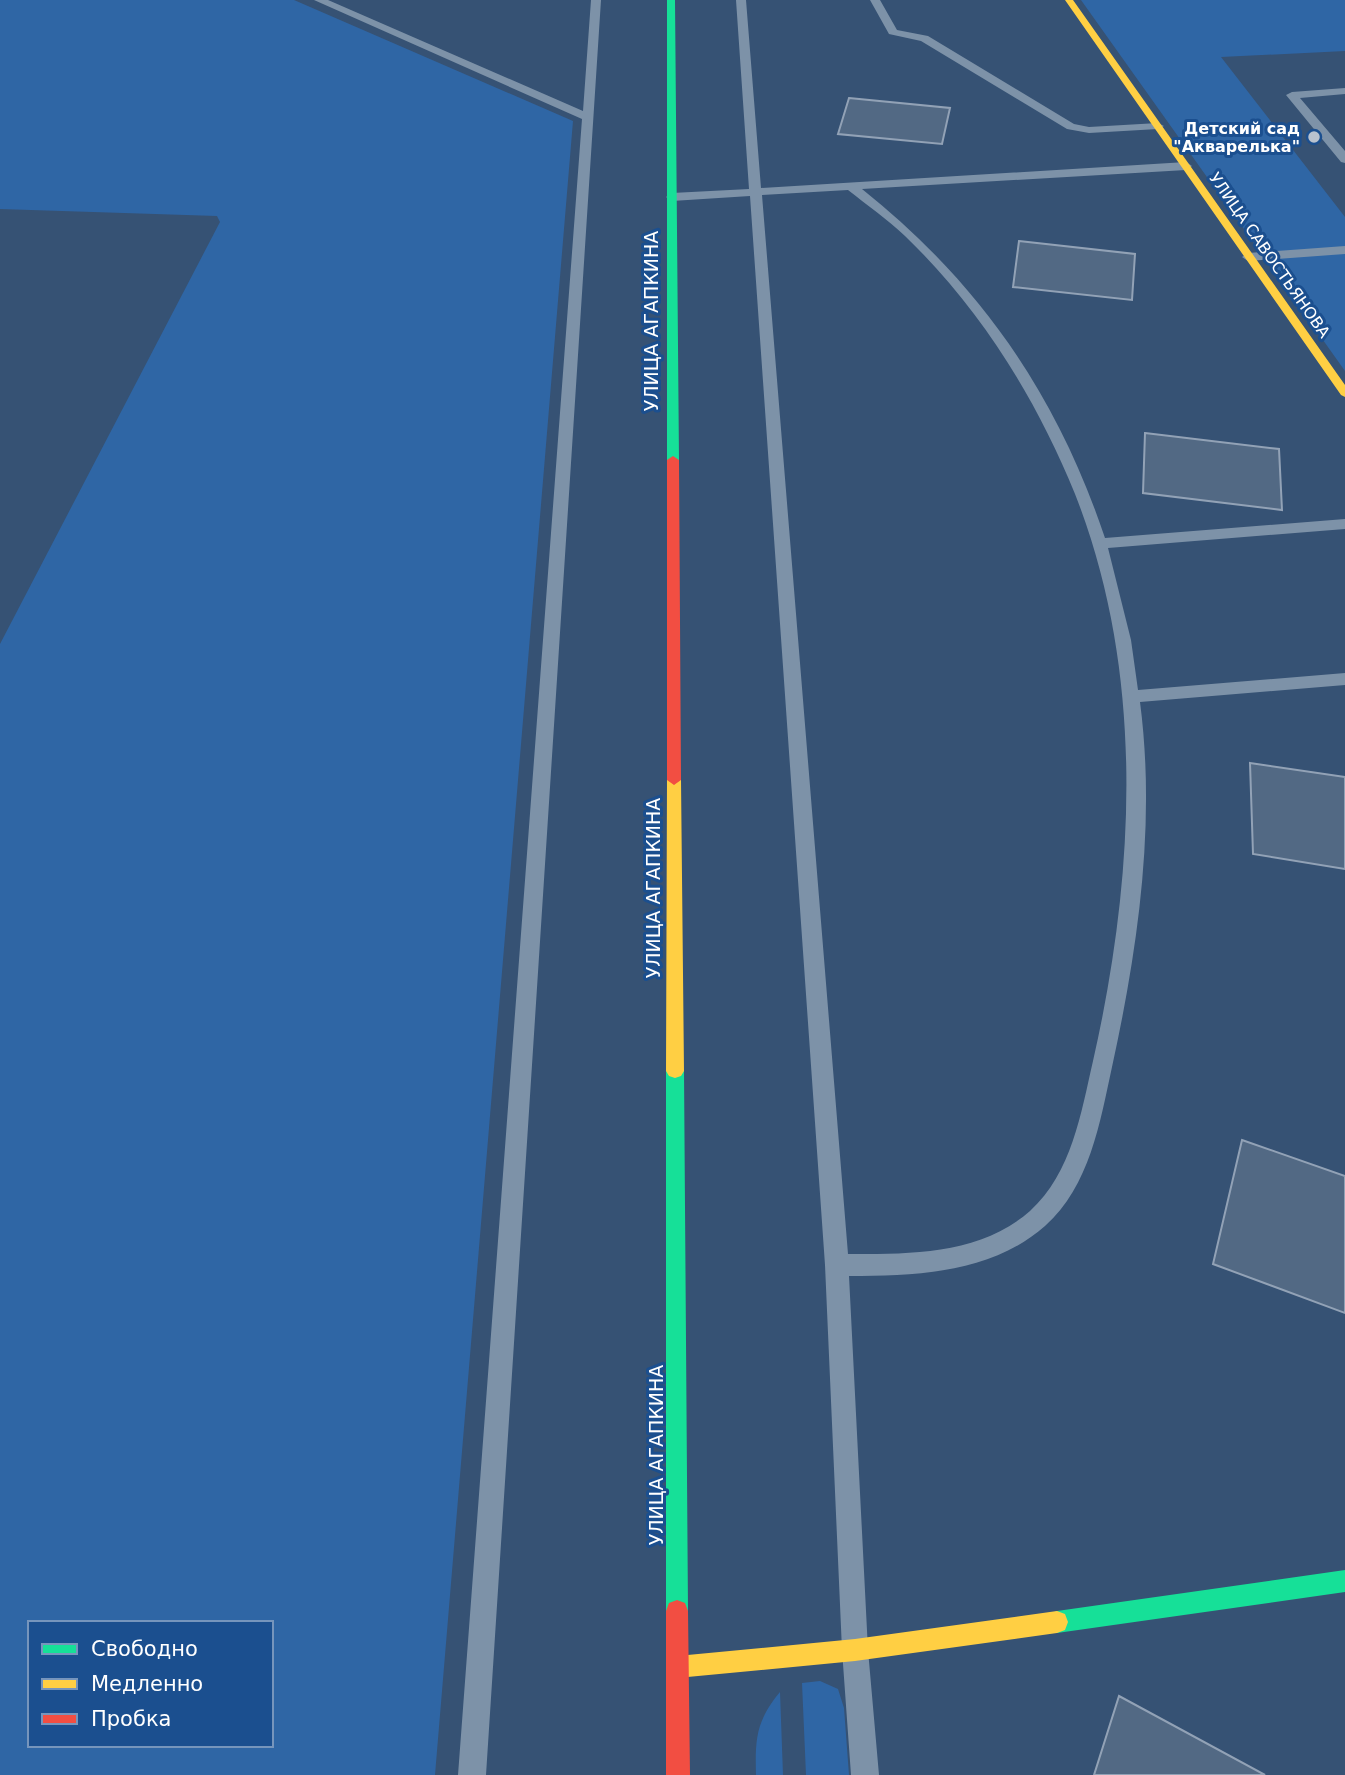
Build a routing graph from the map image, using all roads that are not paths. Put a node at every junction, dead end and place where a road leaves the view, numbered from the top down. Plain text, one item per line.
1 (319, 0) edge
2 (596, 0) edge
3 (671, 0) edge
4 (741, 0) edge
5 (875, 0) edge
6 (1069, 0) edge
7 (1345, 91) edge
8 (590, 118) junction
9 (1158, 126) junction
10 (1345, 159) edge
11 (1186, 166) junction
12 (852, 187) junction
13 (758, 192) junction
14 (672, 197) junction
15 (1345, 250) edge
16 (1248, 257) junction
17 (1345, 393) edge
18 (1345, 524) edge
19 (1099, 544) junction
20 (1345, 679) edge
21 (1131, 697) junction
22 (837, 1265) junction
23 (1345, 1581) edge
24 (855, 1650) junction
25 (677, 1667) junction
26 (471, 1775) edge
27 (678, 1775) edge
28 (865, 1775) edge

1 - 8 lane
2 - 8 lane
3 - 14 main road, УЛИЦА АГАПКИНА
4 - 13 lane
5 - 9 lane
6 - 9 main road, УЛИЦА САВОСТЬЯНОВА
7 - 10 lane
8 - 26 lane
9 - 11 main road, УЛИЦА САВОСТЬЯНОВА
11 - 12 lane
11 - 16 main road, УЛИЦА САВОСТЬЯНОВА
12 - 13 lane
12 - 19 lane
13 - 14 lane
13 - 22 lane
14 - 25 main road, УЛИЦА АГАПКИНА
15 - 16 lane
16 - 17 main road, УЛИЦА САВОСТЬЯНОВА
18 - 19 lane
19 - 21 lane
20 - 21 lane
21 - 22 lane
22 - 24 lane
23 - 24 main road
24 - 25 main road
24 - 28 lane
25 - 27 main road, УЛИЦА АГАПКИНА

